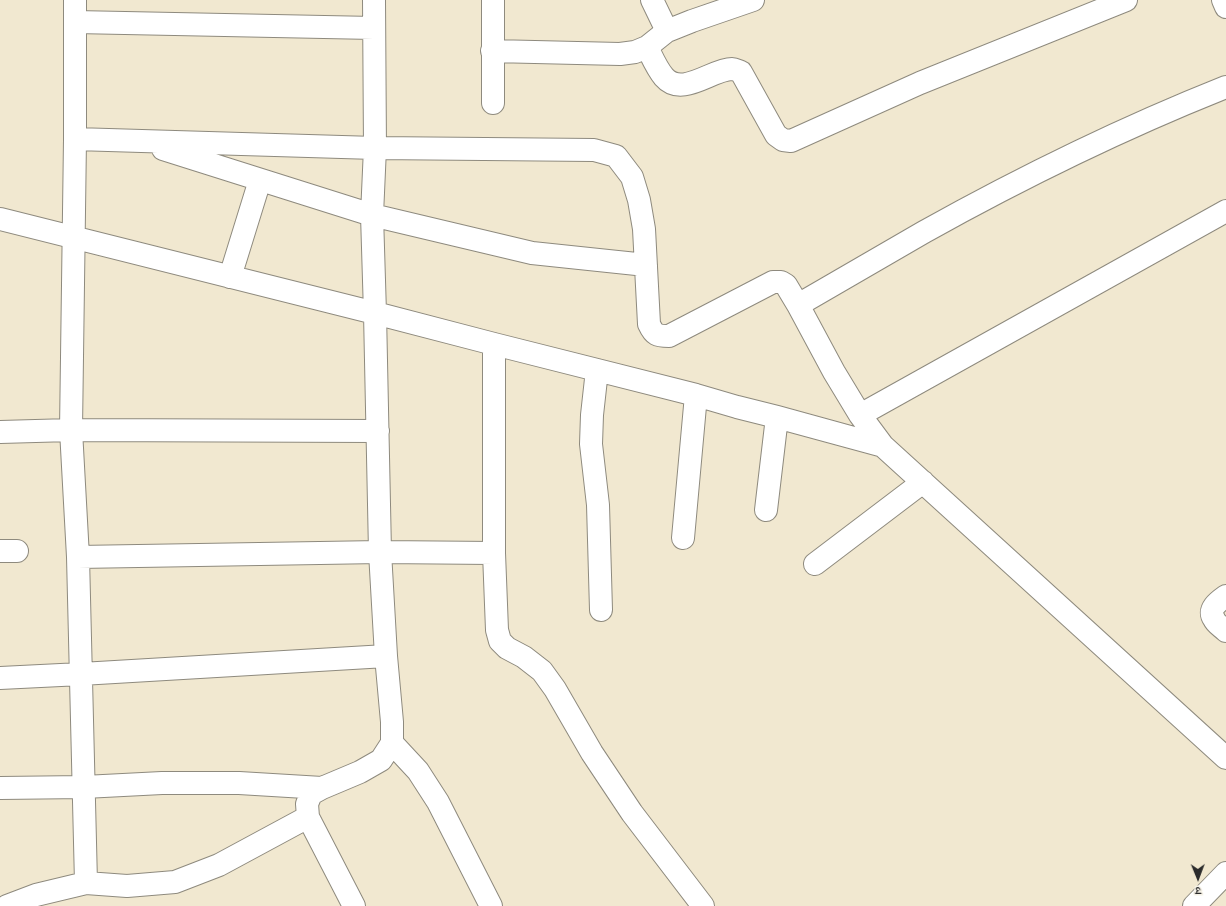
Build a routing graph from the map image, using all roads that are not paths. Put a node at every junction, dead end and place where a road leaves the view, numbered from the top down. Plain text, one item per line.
1 (75, 0) edge
2 (374, 0) edge
3 (493, 0) edge
4 (652, 0) edge
5 (753, 0) edge
6 (1126, 0) edge
7 (1223, 0) edge
8 (1226, 7) edge
9 (75, 22) junction
10 (374, 28) junction
11 (668, 32) junction
12 (647, 47) junction
13 (492, 51) junction
14 (1226, 87) edge
15 (493, 103) dead end
16 (75, 139) junction
17 (138, 141) junction
18 (375, 148) junction
19 (260, 180) junction
20 (1226, 211) edge
21 (372, 215) junction
22 (0, 219) edge
23 (74, 238) junction
24 (646, 265) junction
25 (230, 277) junction
26 (798, 305) junction
27 (376, 313) junction
28 (494, 344) junction
29 (597, 370) junction
30 (696, 395) junction
31 (860, 415) junction
32 (777, 417) junction
33 (71, 430) junction
34 (378, 430) junction
35 (0, 432) edge
36 (883, 446) junction
37 (923, 482) junction
38 (766, 510) dead end
39 (684, 538) dead end
40 (380, 552) junction
41 (494, 553) junction
42 (78, 557) junction
43 (815, 564) dead end
44 (1226, 596) edge
45 (601, 610) dead end
46 (1226, 631) edge
47 (386, 656) junction
48 (81, 674) junction
49 (0, 678) edge
50 (392, 743) junction
51 (1226, 758) edge
52 (84, 787) junction
53 (0, 788) edge
54 (322, 788) junction
55 (308, 817) junction
56 (1226, 873) edge
57 (86, 883) junction
58 (6, 906) edge
59 (354, 906) edge
60 (491, 906) edge
61 (703, 906) edge
62 (1194, 906) edge

1 - 9 street
2 - 10 street
3 - 13 street
4 - 11 street
5 - 11 street
6 - 12 street
7 - 8 street
9 - 10 street
9 - 16 street
10 - 18 street
11 - 12 street
12 - 13 street
13 - 15 street
14 - 26 street
16 - 17 street
16 - 23 street
17 - 18 street
17 - 19 street
18 - 21 street
18 - 24 street
19 - 21 street
19 - 25 street
20 - 31 street
21 - 24 street
21 - 27 street
22 - 23 street
23 - 25 street
23 - 33 street
24 - 26 street
25 - 27 street
26 - 31 street
27 - 28 street
27 - 34 street
28 - 29 street
28 - 41 street
29 - 30 street
29 - 45 street
30 - 32 street
30 - 39 street
31 - 36 street
32 - 36 street
32 - 38 street
33 - 34 street
33 - 35 street
33 - 42 street
34 - 40 street
36 - 37 street
37 - 43 street
37 - 51 street
40 - 41 street
40 - 42 street
40 - 47 street
41 - 61 street
42 - 48 street
44 - 46 street
47 - 48 street
47 - 50 street
48 - 49 street
48 - 52 street
50 - 54 street
50 - 60 street
52 - 53 street
52 - 54 street
52 - 57 street
54 - 55 street
55 - 57 street
55 - 59 street
56 - 62 street
57 - 58 street

